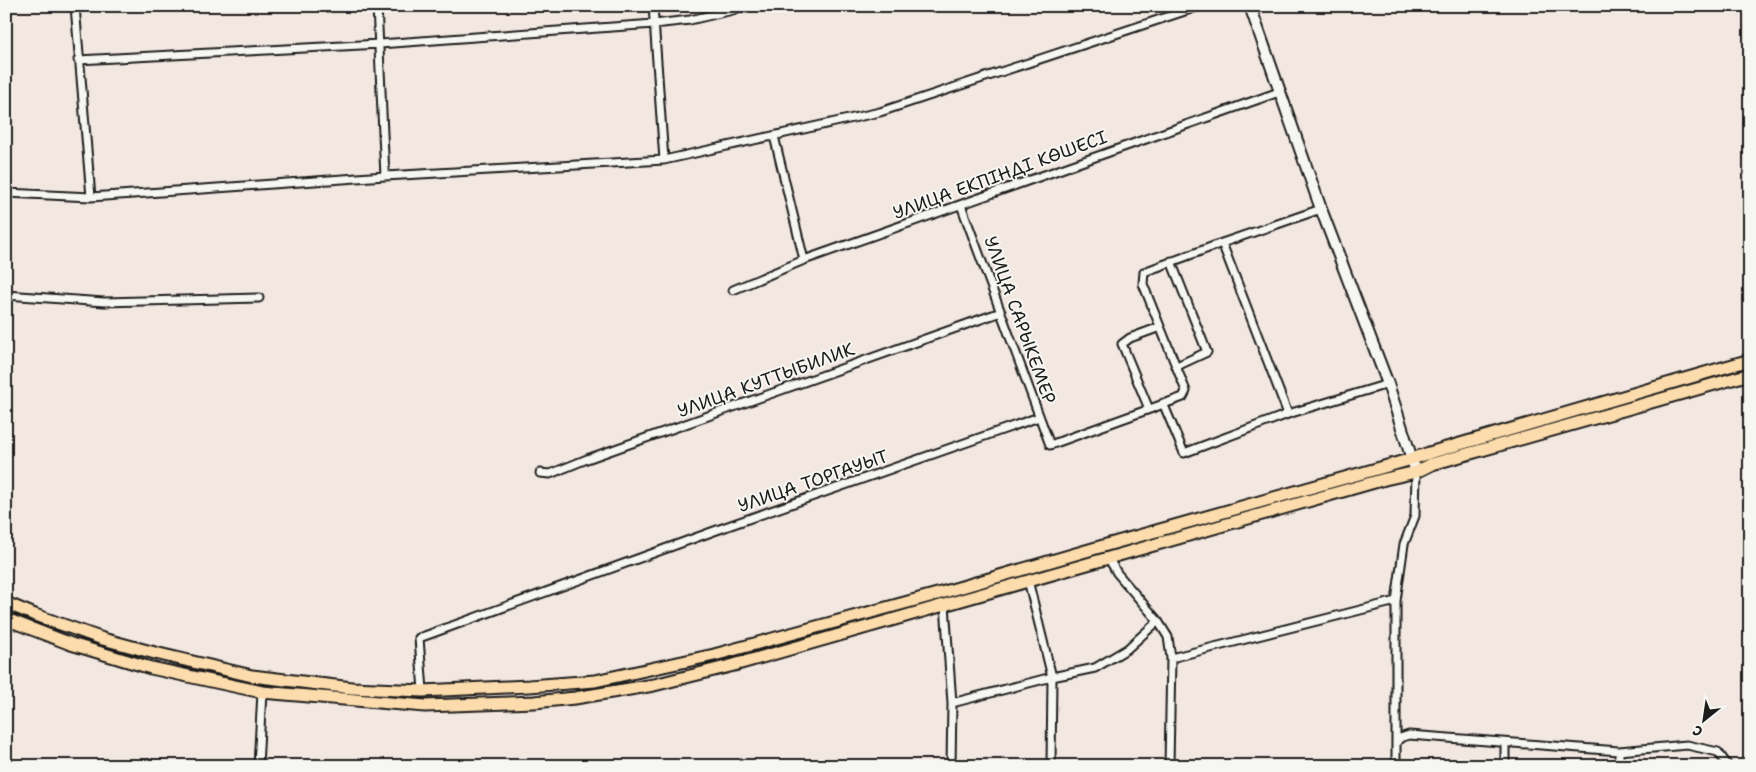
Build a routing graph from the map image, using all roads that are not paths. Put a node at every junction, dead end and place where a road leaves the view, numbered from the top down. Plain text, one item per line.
1 (75, 6) edge
2 (377, 6) edge
3 (653, 6) edge
4 (750, 6) edge
5 (1200, 6) edge
6 (1250, 6) edge
7 (654, 24) junction
8 (380, 44) junction
9 (78, 60) junction
10 (1279, 92) junction
11 (774, 136) junction
12 (664, 160) junction
13 (385, 176) junction
14 (6, 193) edge
15 (91, 197) junction
16 (962, 205) junction
17 (1321, 209) junction
18 (1222, 243) junction
19 (804, 260) junction
20 (1171, 261) junction
21 (733, 290) dead end
22 (6, 295) edge
23 (259, 298) dead end
24 (1001, 312) junction
25 (1160, 327) junction
26 (1750, 360) edge
27 (1177, 366) junction
28 (1750, 374) edge
29 (1388, 384) junction
30 (1163, 403) junction
31 (1149, 409) junction
32 (1288, 414) junction
33 (1039, 417) junction
34 (1412, 459) junction
35 (1416, 472) junction
36 (540, 473) dead end
37 (1109, 559) junction
38 (1028, 580) junction
39 (1396, 600) junction
40 (6, 603) edge
41 (945, 605) junction
42 (6, 619) edge
43 (1158, 621) junction
44 (730, 650) junction
45 (1171, 658) junction
46 (734, 665) junction
47 (1052, 677) junction
48 (262, 692) junction
49 (423, 692) junction
50 (952, 703) junction
51 (1396, 743) junction
52 (1504, 743) junction
53 (1619, 751) junction
54 (258, 766) edge
55 (951, 766) edge
56 (1051, 766) edge
57 (1169, 766) edge
58 (1396, 766) edge
59 (1505, 766) edge
60 (1619, 766) edge
61 (1728, 766) edge

1 - 9 street
2 - 8 street
3 - 7 street
4 - 7 street
5 - 11 street
6 - 10 main road
7 - 8 street
7 - 12 street
8 - 9 street
8 - 13 street
9 - 15 street
10 - 16 street, УЛИЦА ЕКПІНДІ КӨШЕСІ
10 - 17 main road
11 - 12 street
11 - 19 street
12 - 13 street
13 - 15 street
14 - 15 street
16 - 19 street, УЛИЦА ЕКПІНДІ КӨШЕСІ
16 - 24 street, УЛИЦА САРЫКЕМЕР
17 - 18 street
17 - 29 main road
18 - 20 street
18 - 32 street
19 - 21 street, УЛИЦА ЕКПІНДІ КӨШЕСІ
20 - 25 street
20 - 27 street
22 - 23 street
24 - 33 street, УЛИЦА САРЫКЕМЕР
24 - 36 street, УЛИЦА КУТТЫБИЛИК
25 - 27 street
25 - 31 street
26 - 34 highway
27 - 30 street
28 - 35 highway
29 - 32 street
29 - 34 main road
30 - 31 street
30 - 32 street
31 - 33 street, УЛИЦА САРЫКЕМЕР
33 - 49 street, УЛИЦА ТОРГАУЫТ
34 - 35 main road
34 - 44 highway
35 - 37 highway
35 - 39 street
37 - 38 highway
37 - 43 street
38 - 41 highway
38 - 47 street
39 - 45 street
39 - 51 street
40 - 49 highway
41 - 46 highway
41 - 50 street
42 - 48 highway
43 - 45 street
43 - 47 street
44 - 46 highway
44 - 49 highway
45 - 57 street
46 - 48 highway
47 - 50 street
47 - 56 street
48 - 54 street
50 - 55 street
51 - 52 street
51 - 58 street
52 - 53 street
52 - 59 street
53 - 60 street
53 - 61 street

